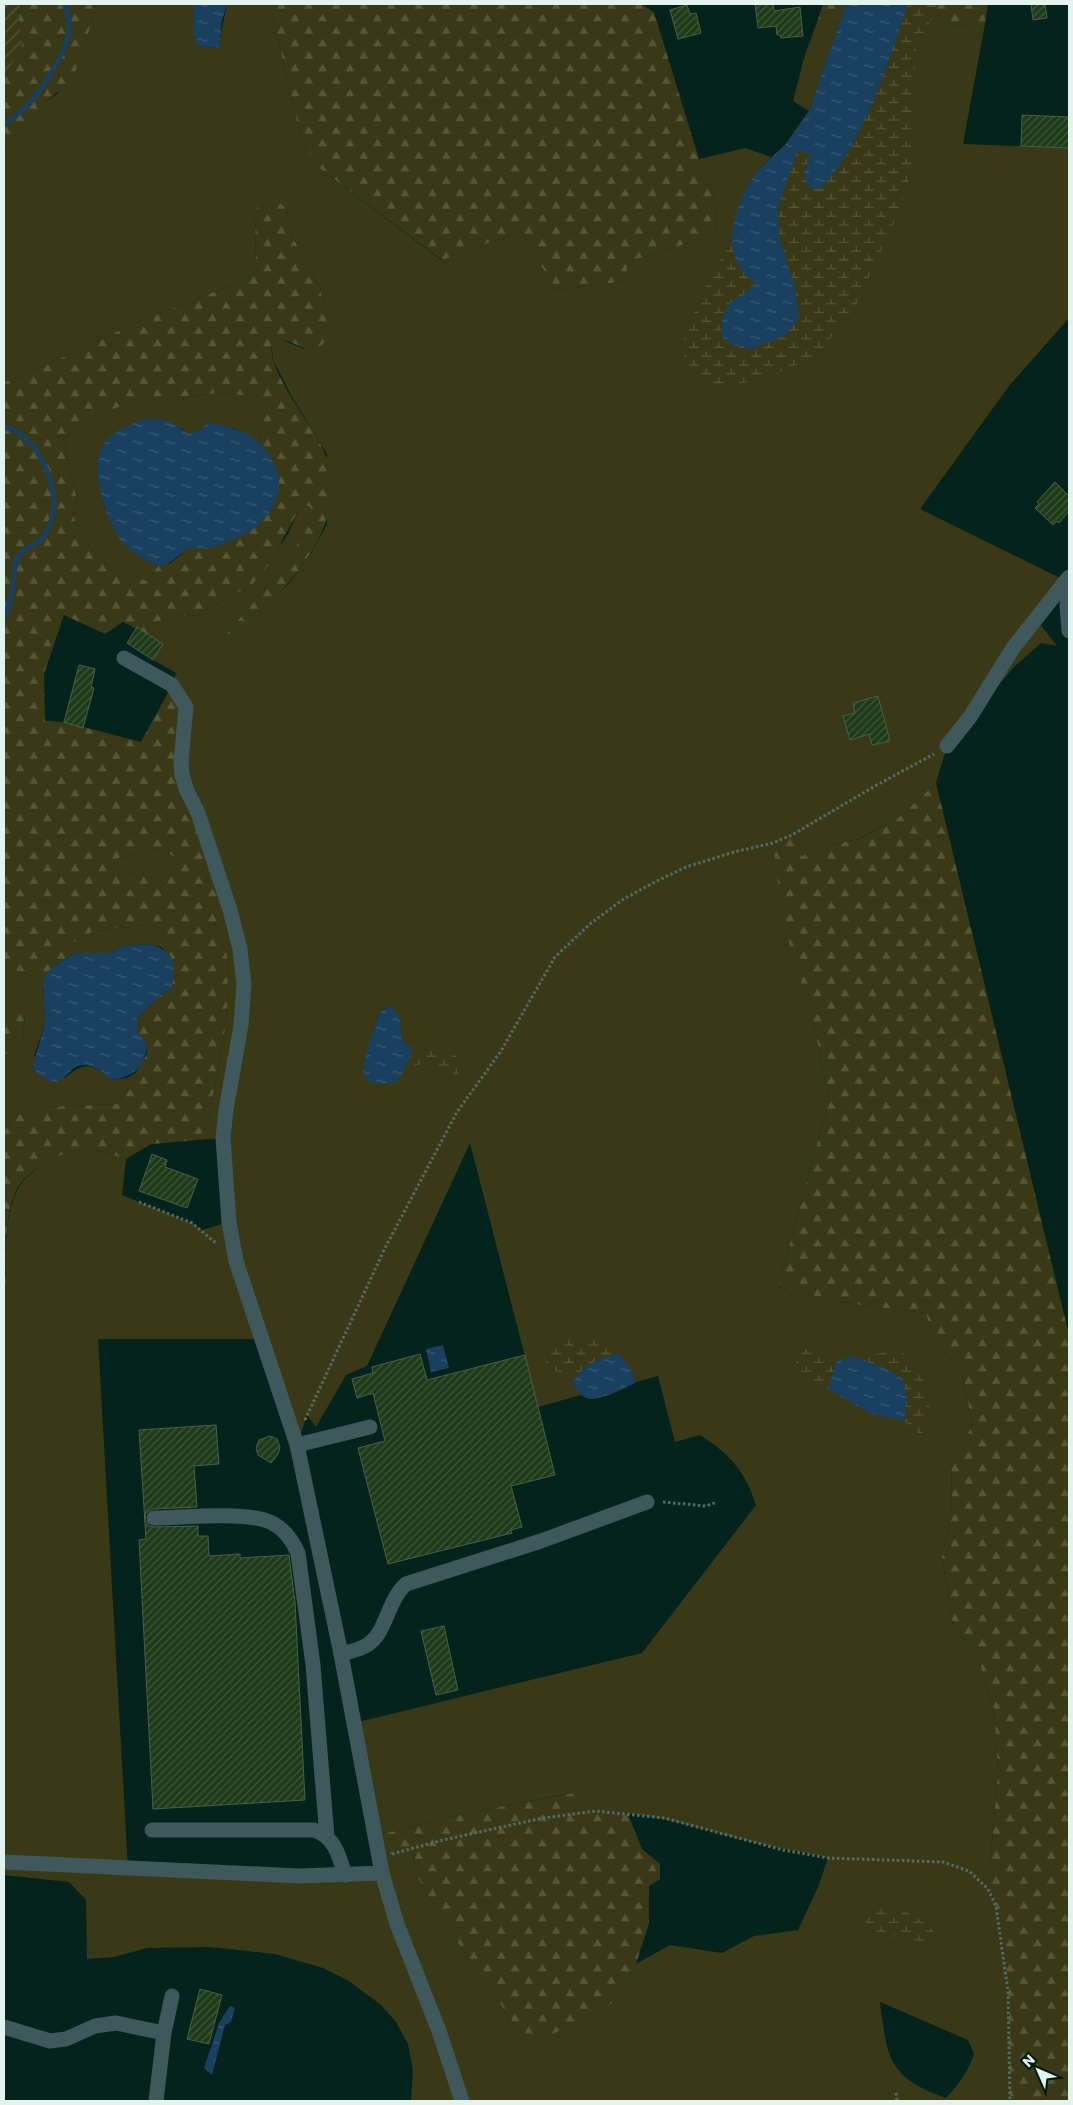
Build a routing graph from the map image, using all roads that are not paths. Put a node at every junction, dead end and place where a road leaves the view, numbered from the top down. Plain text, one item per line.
1 (1069, 577) edge
2 (1069, 582) edge
3 (1069, 631) edge
4 (124, 658) dead end
5 (947, 746) road end
6 (370, 1427) dead end
7 (297, 1444) junction
8 (647, 1502) road end
9 (154, 1518) dead end
10 (341, 1654) junction
11 (152, 1830) dead end
12 (328, 1837) junction
13 (4, 1862) edge
14 (382, 1872) junction
15 (345, 1875) junction
16 (172, 1996) dead end
17 (4, 2027) edge
18 (164, 2033) junction
19 (156, 2101) edge
20 (462, 2101) edge

1 - 5 lane
2 - 3 lane
4 - 7 lane
6 - 7 lane
7 - 10 lane
8 - 10 lane
9 - 12 lane
10 - 14 lane
11 - 12 lane
12 - 15 lane
13 - 15 lane
14 - 15 lane
14 - 20 lane
16 - 18 lane
17 - 18 lane
18 - 19 lane

